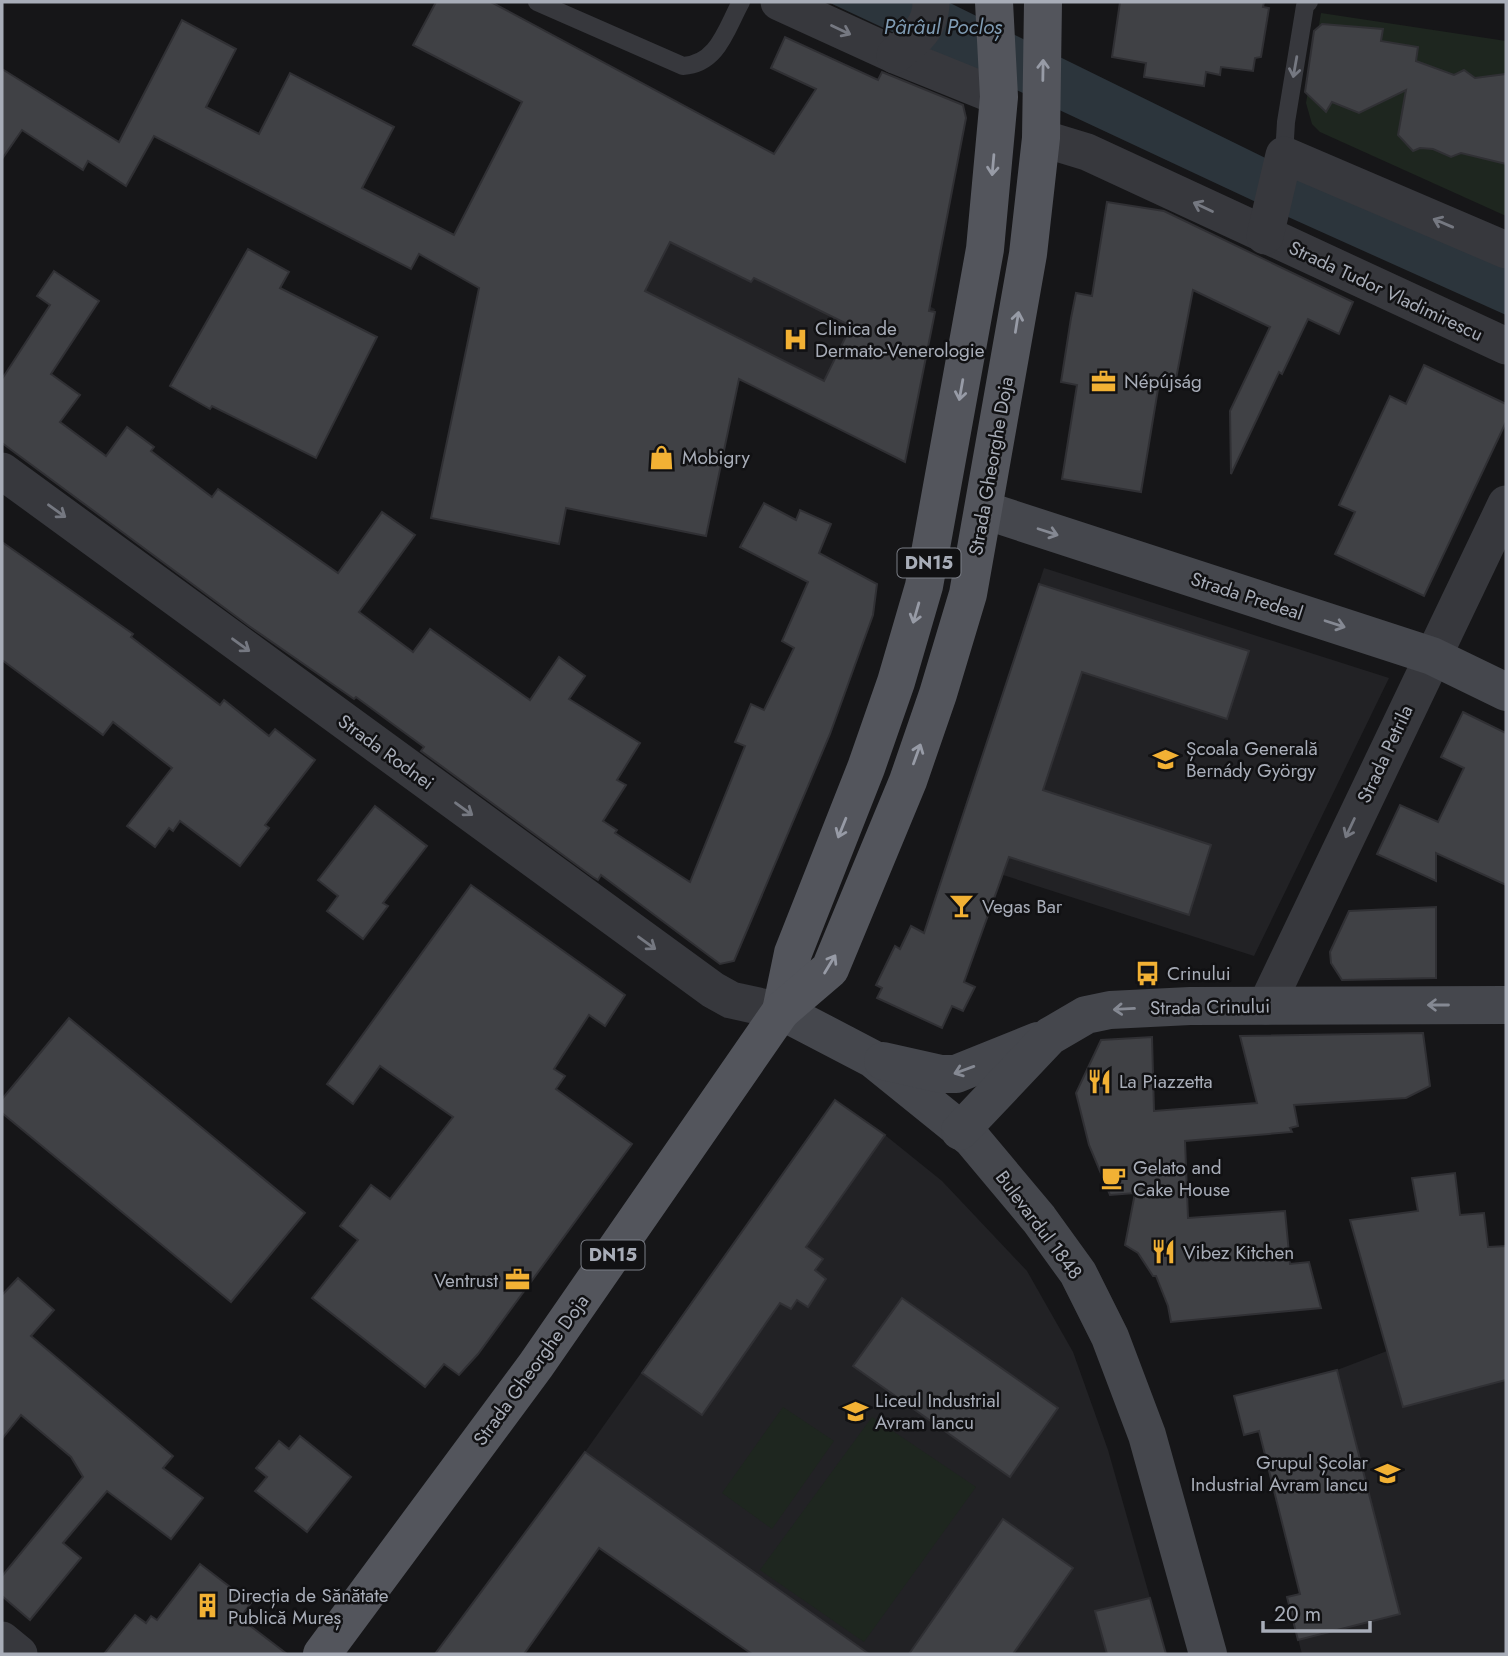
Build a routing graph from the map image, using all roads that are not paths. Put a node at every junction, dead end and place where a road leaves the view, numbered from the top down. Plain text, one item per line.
1 (537, 2) edge
2 (741, 2) edge
3 (779, 2) edge
4 (931, 2) edge
5 (994, 2) edge
6 (1043, 2) edge
7 (1309, 2) edge
8 (895, 55) junction
9 (999, 97) junction
10 (1041, 138) junction
11 (1284, 155) junction
12 (1265, 236) junction
13 (1506, 250) edge
14 (1506, 346) edge
15 (2, 471) edge
16 (1506, 504) edge
17 (984, 510) junction
18 (1432, 656) junction
19 (1506, 692) edge
20 (1506, 1005) edge
21 (1266, 1006) junction
22 (782, 1011) junction
23 (1050, 1036) junction
24 (873, 1059) junction
25 (961, 1131) junction
26 (2, 1640) edge
27 (19, 1654) edge
28 (322, 1654) edge
29 (1208, 1654) edge

1 - 2 lane
3 -> 8 street
4 - 8 street
5 - 9 main road, Strada Gheorghe Doja / DN15
10 -> 6 main road, Strada Gheorghe Doja / DN15
7 -> 11 lane
8 - 9 street
9 -> 22 main road, Strada Gheorghe Doja / DN15
12 -> 10 street, Strada Tudor Vladimirescu
17 -> 10 main road, Strada Gheorghe Doja / DN15
11 - 12 street, Strada Tudor Vladimirescu
13 -> 11 street
12 - 14 street, Strada Tudor Vladimirescu
15 -> 22 street, Strada Rodnei
16 - 18 street, Strada Petrila
17 -> 18 street, Strada Predeal
22 -> 17 main road, Strada Gheorghe Doja / DN15
18 - 19 street, Strada Predeal
18 -> 21 street, Strada Petrila
20 -> 21 street, Strada Crinului
21 -> 23 street, Strada Crinului
22 - 24 street, Bulevardul 1848
22 - 28 main road, Strada Gheorghe Doja / DN15
23 -> 24 street
23 - 25 street, Strada Crinului
24 - 25 street, Bulevardul 1848
25 - 29 street, Bulevardul 1848
26 - 27 street

